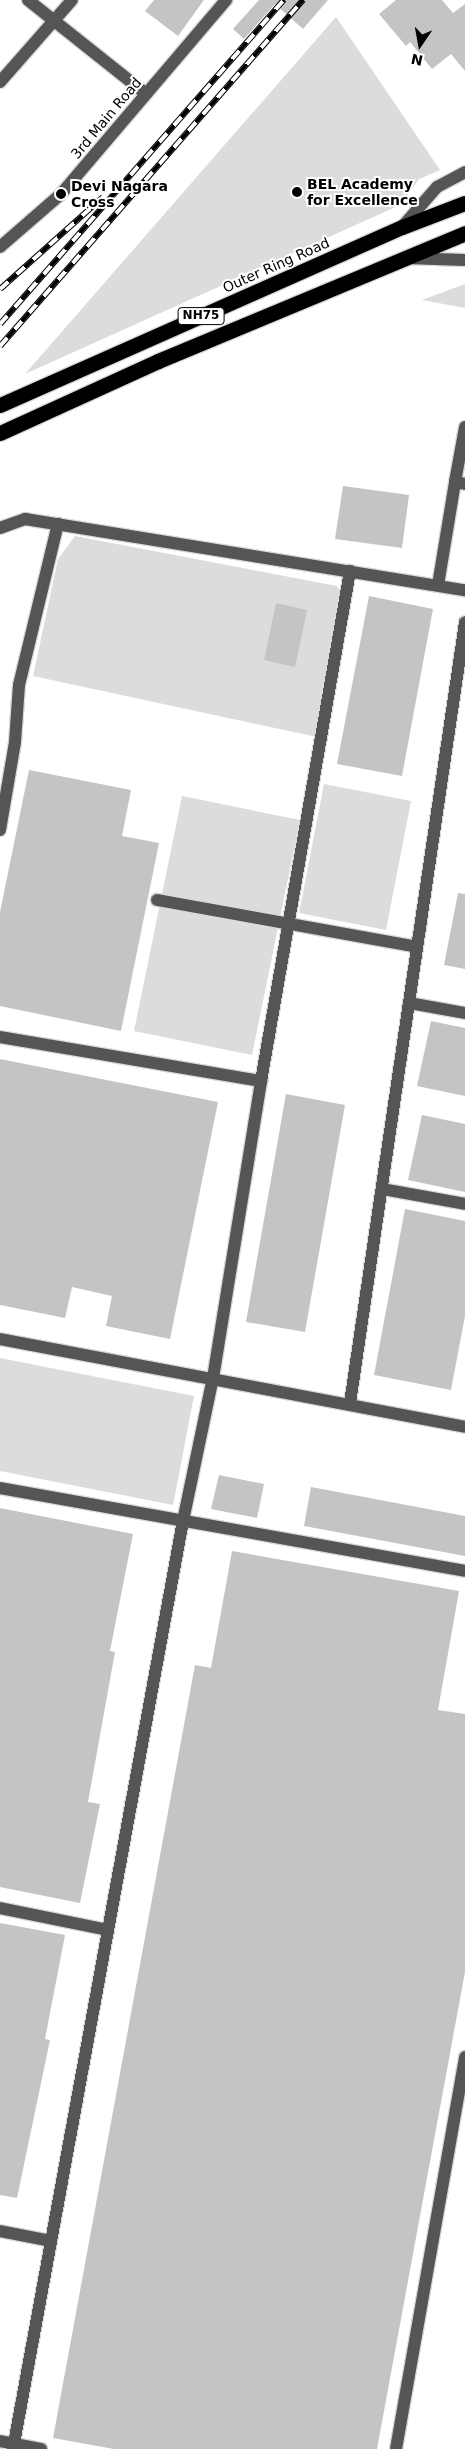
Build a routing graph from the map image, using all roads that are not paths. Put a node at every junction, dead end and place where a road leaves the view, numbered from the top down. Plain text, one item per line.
1 (28, 0) edge
2 (72, 0) edge
3 (226, 0) edge
4 (53, 22) junction
5 (0, 82) edge
6 (146, 94) junction
7 (465, 172) edge
8 (465, 203) edge
9 (402, 227) junction
10 (465, 233) edge
11 (0, 247) edge
12 (402, 258) junction
13 (465, 260) edge
14 (0, 406) edge
15 (465, 427) edge
16 (0, 433) edge
17 (460, 483) edge
18 (58, 524) junction
19 (0, 528) edge
20 (350, 571) junction
21 (438, 585) junction
22 (465, 590) edge
23 (465, 622) edge
24 (0, 830) edge
25 (157, 900) dead end
26 (288, 922) junction
27 (418, 947) junction
28 (409, 1003) junction
29 (465, 1013) edge
30 (0, 1037) edge
31 (261, 1081) junction
32 (382, 1189) junction
33 (465, 1204) edge
34 (0, 1339) edge
35 (213, 1378) junction
36 (350, 1403) junction
37 (465, 1427) edge
38 (0, 1488) edge
39 (184, 1521) junction
40 (465, 1571) edge
41 (0, 1908) edge
42 (108, 1930) junction
43 (465, 2058) edge
44 (0, 2231) edge
45 (51, 2240) junction
46 (0, 2441) edge
47 (13, 2447) edge
48 (41, 2449) edge
49 (396, 2449) edge

1 - 4 street
2 - 4 street
3 - 6 street, 3rd Main Road
4 - 5 street
4 - 6 street
6 - 11 street, 3rd Main Road
7 - 9 street
8 - 9 highway, NH75
9 - 14 highway, Outer Ring Road / NH75
10 - 12 highway, NH75
12 - 13 street
12 - 16 highway, NH75
15 - 17 street
17 - 21 street
18 - 19 street
18 - 20 street
18 - 24 street
20 - 21 street
20 - 26 street
21 - 22 street
23 - 27 street
25 - 26 street
26 - 27 street
26 - 31 street
27 - 28 street
28 - 29 street
28 - 32 street
30 - 31 street
31 - 35 street
32 - 33 street
32 - 36 street
34 - 35 street
35 - 36 street
35 - 39 street
36 - 37 street
38 - 39 street
39 - 40 street
39 - 42 street
41 - 42 street
42 - 45 street
43 - 49 street
44 - 45 street
45 - 47 street
46 - 47 street
47 - 48 street

